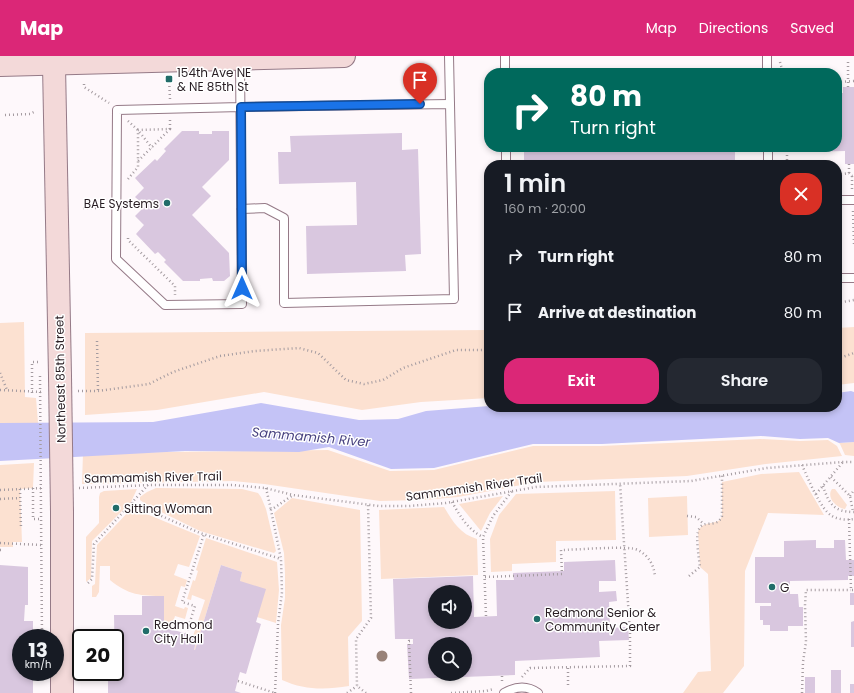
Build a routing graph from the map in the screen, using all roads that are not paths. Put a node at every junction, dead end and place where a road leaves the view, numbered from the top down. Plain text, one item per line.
1 (344, 56) edge
2 (449, 56) edge
3 (504, 56) edge
4 (766, 56) edge
5 (240, 59) junction
6 (54, 65) junction
7 (0, 66) edge
8 (505, 68) edge
9 (766, 68) edge
10 (450, 104) junction
11 (241, 107) junction
12 (842, 200) edge
13 (854, 200) edge
14 (242, 209) junction
15 (842, 278) edge
16 (854, 278) edge
17 (503, 689) edge
18 (62, 693) edge
19 (538, 693) edge

1 - 5 street
2 - 10 lane
3 - 8 lane
4 - 9 lane
5 - 6 street
5 - 11 lane
6 - 7 street
6 - 18 street, Northeast 85th Street, bridge
10 - 11 lane
10 - 14 lane
11 - 14 lane
11 - 14 lane
12 - 13 lane
15 - 16 lane
17 - 19 lane

